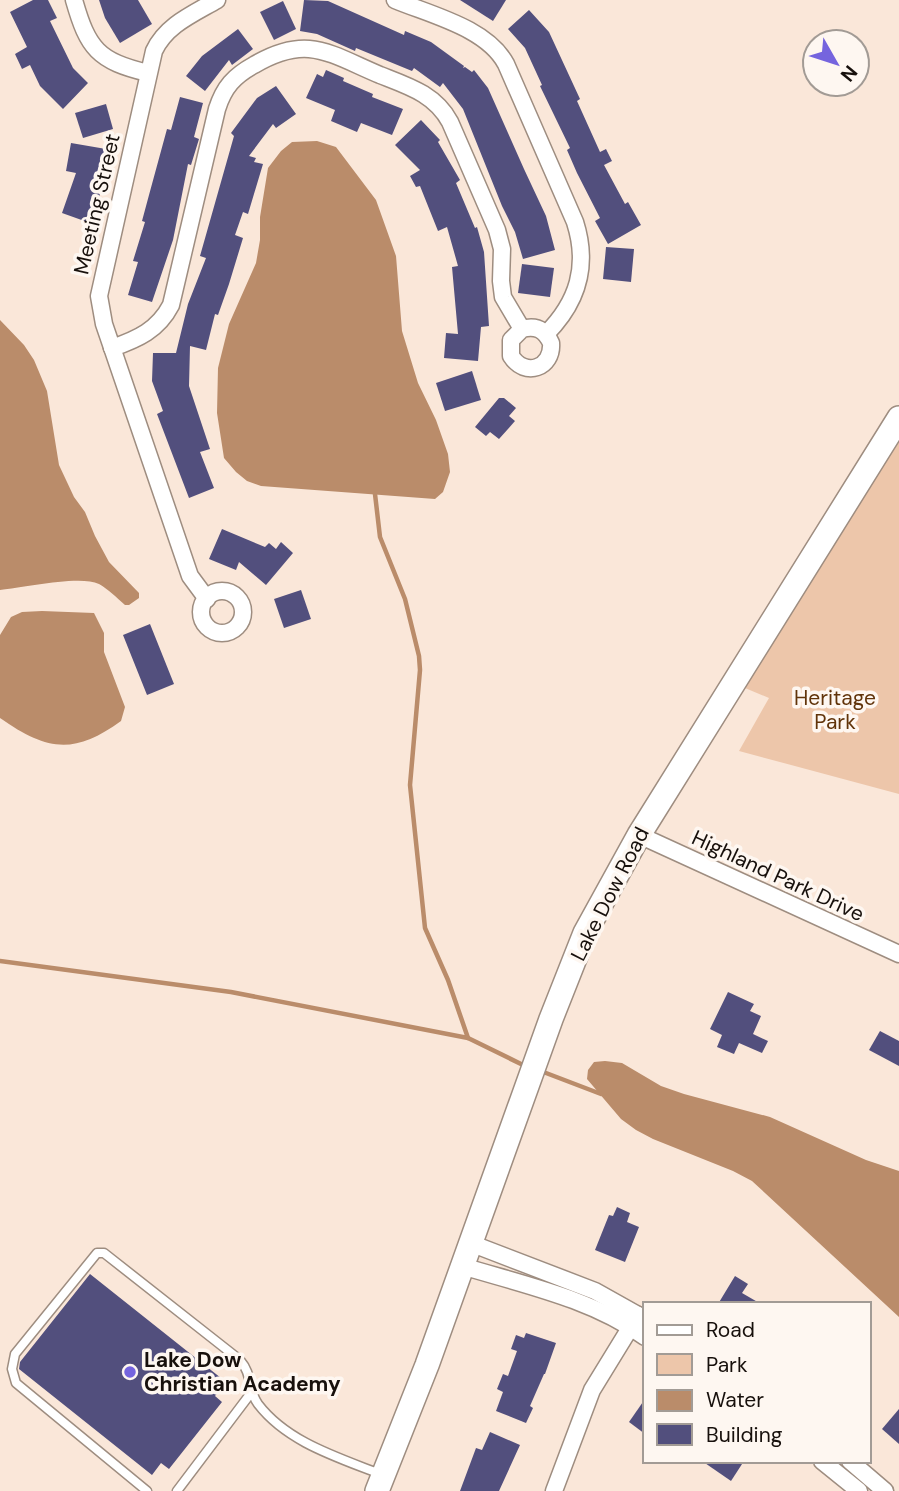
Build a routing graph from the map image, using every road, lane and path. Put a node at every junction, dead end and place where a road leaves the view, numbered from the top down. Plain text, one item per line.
1 (74, 0) edge
2 (217, 0) edge
3 (395, 0) edge
4 (148, 73) junction
5 (522, 329) junction
6 (546, 334) junction
7 (112, 348) junction
8 (899, 418) edge
9 (206, 599) dead end
10 (639, 835) junction
11 (899, 954) edge
12 (470, 1243) junction
13 (462, 1266) junction
14 (638, 1320) edge
15 (251, 1393) junction
16 (824, 1463) edge
17 (851, 1463) edge
18 (380, 1483) edge
19 (147, 1491) edge
20 (177, 1491) edge
21 (554, 1491) edge
22 (859, 1491) edge
23 (885, 1491) edge

1 - 4 street
2 - 4 street, Meeting Street
3 - 6 street
4 - 7 street, Meeting Street
5 - 6 street
5 - 6 street
5 - 7 street
7 - 9 street, Meeting Street
8 - 10 street, Lake Dow Road
10 - 11 street, Highland Park Drive
10 - 12 street, Lake Dow Road
12 - 13 street, Lake Dow Road
12 - 14 street
13 - 14 street
13 - 18 street, Lake Dow Road
14 - 21 street
15 - 18 lane
15 - 19 lane
15 - 20 lane
16 - 22 street
17 - 23 street

